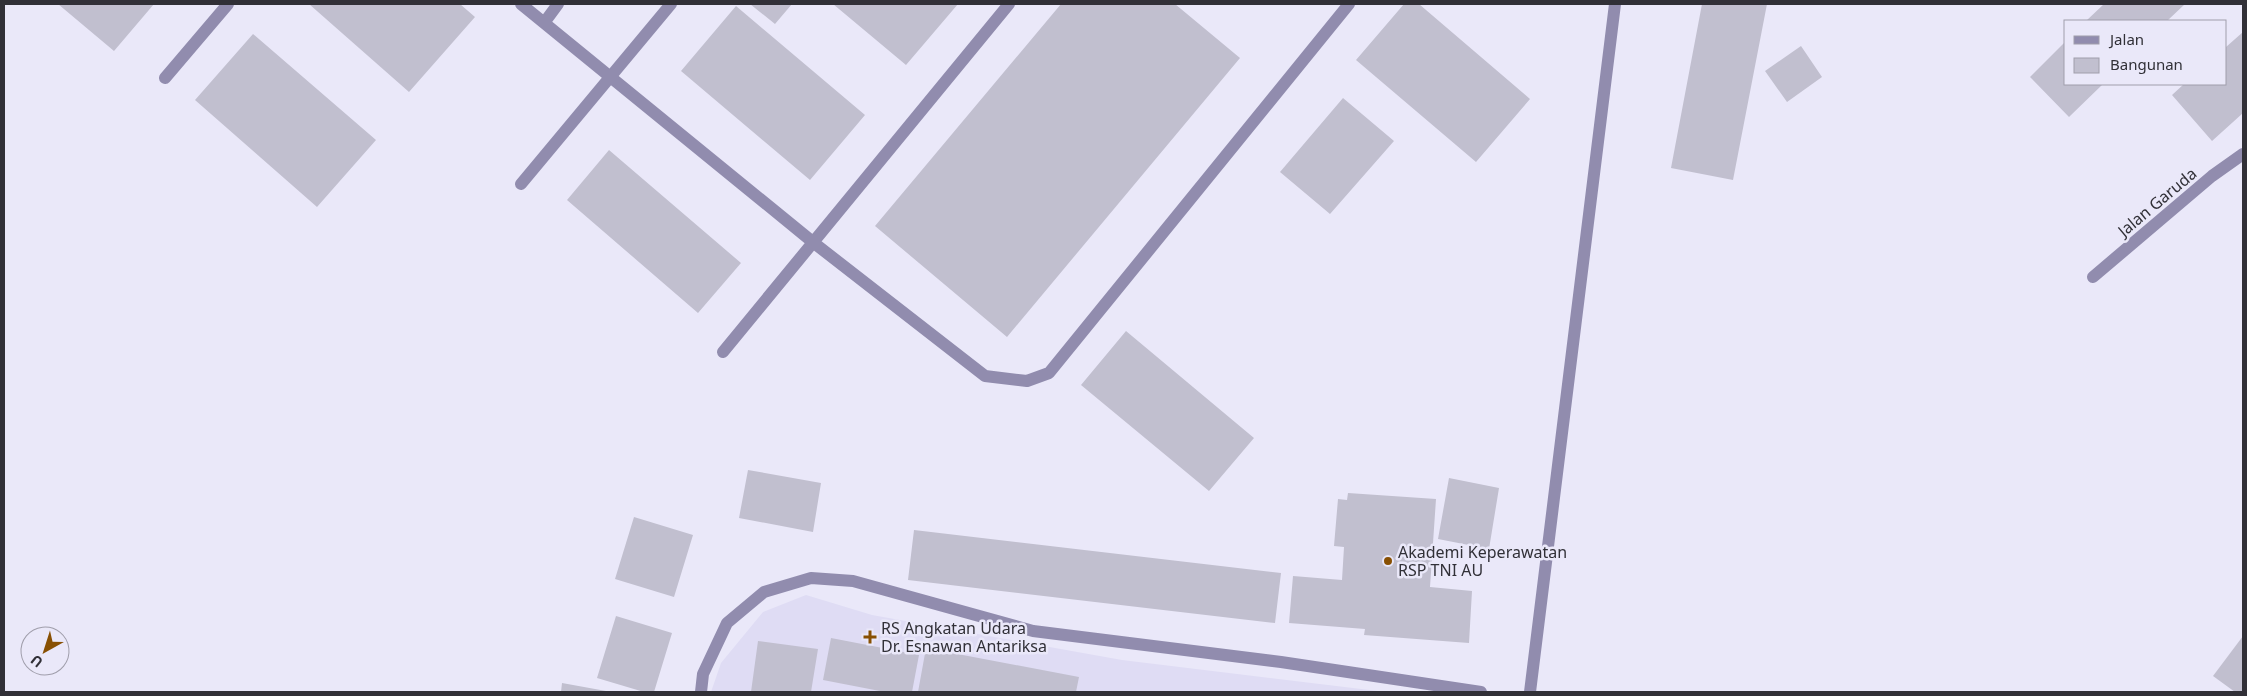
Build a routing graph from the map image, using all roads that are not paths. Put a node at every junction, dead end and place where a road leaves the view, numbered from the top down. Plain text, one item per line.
1 (228, 4) edge
2 (521, 4) edge
3 (558, 4) edge
4 (672, 4) edge
5 (1009, 4) edge
6 (1349, 4) edge
7 (1614, 4) edge
8 (544, 23) junction
9 (609, 77) junction
10 (165, 78) dead end
11 (2243, 154) edge
12 (521, 184) dead end
13 (814, 242) junction
14 (2093, 277) dead end
15 (723, 352) dead end
16 (701, 692) edge
17 (1481, 692) edge
18 (1530, 692) edge

1 - 10 lane
2 - 8 lane
3 - 8 lane
4 - 9 lane
5 - 13 lane
6 - 13 lane
7 - 18 lane
8 - 9 lane
9 - 12 lane
9 - 13 lane
11 - 14 lane, Jalan Garuda
13 - 15 lane
16 - 17 lane

